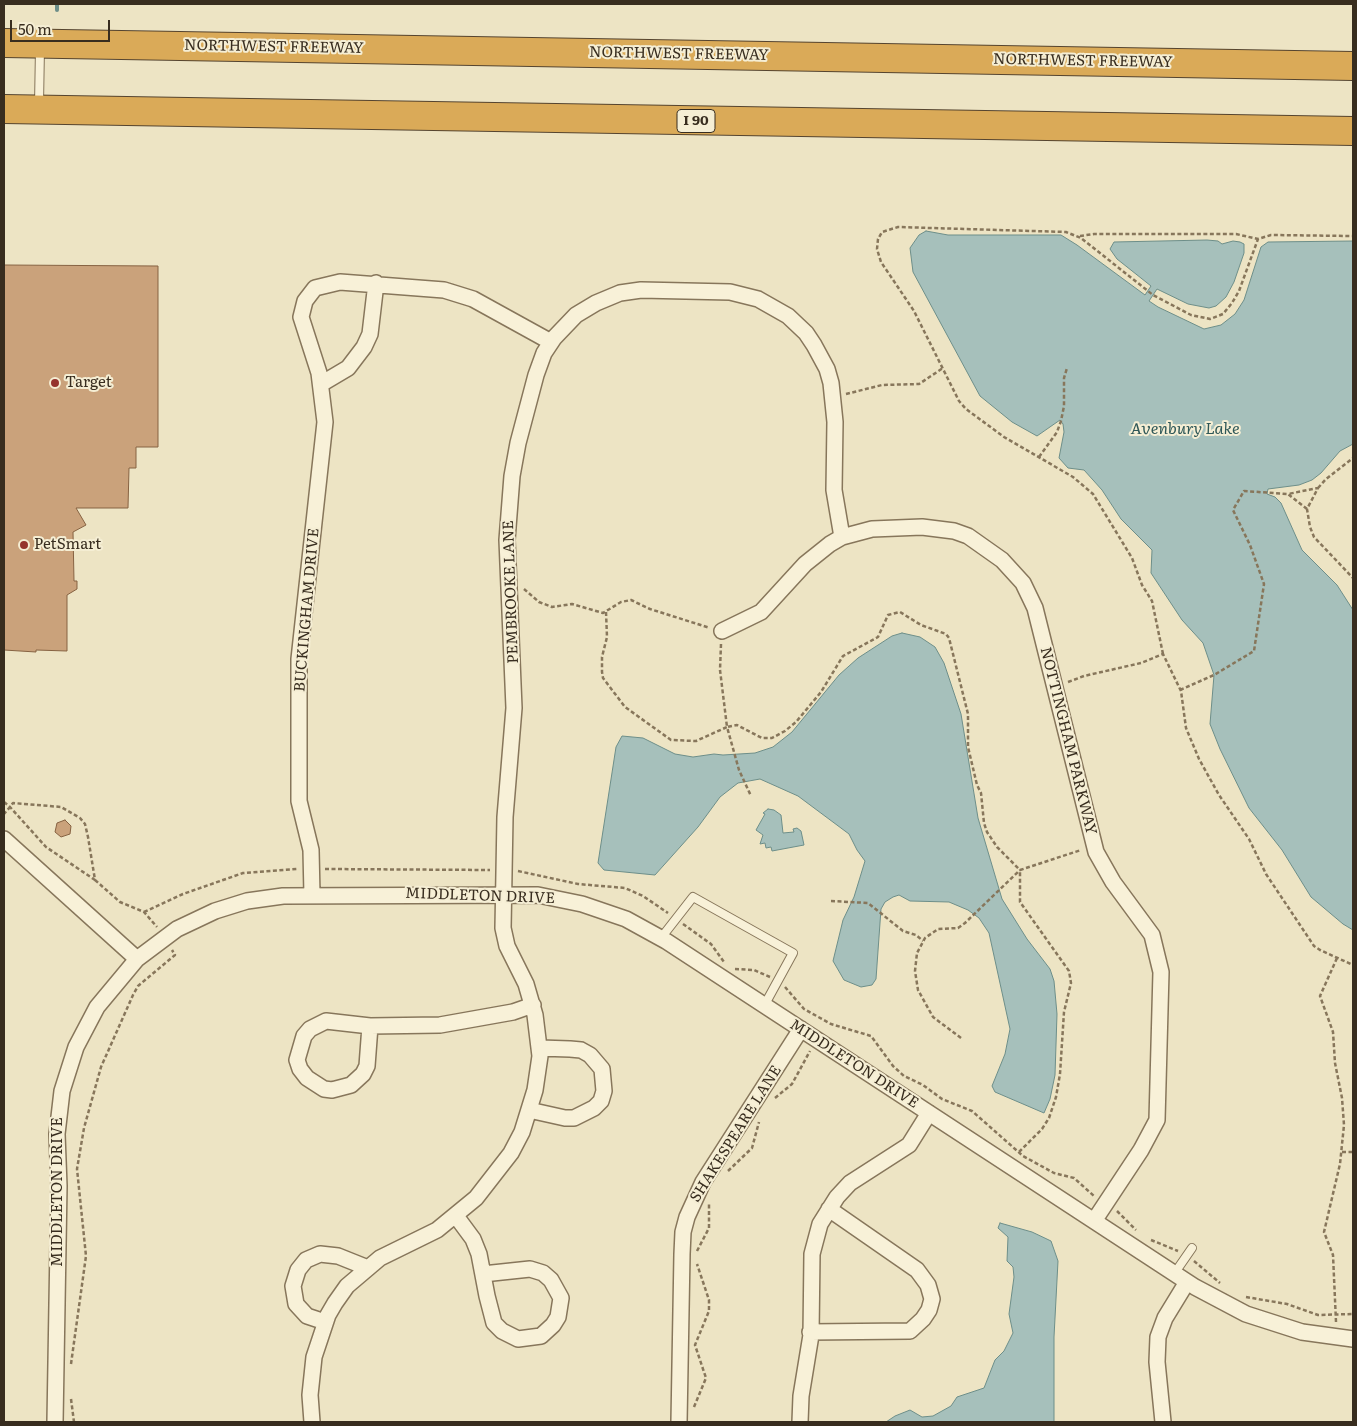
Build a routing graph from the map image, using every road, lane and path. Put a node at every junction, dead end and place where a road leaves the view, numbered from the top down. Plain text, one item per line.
1 (4, 43) edge
2 (40, 43) junction
3 (1353, 66) edge
4 (4, 109) edge
5 (39, 109) junction
6 (1353, 131) edge
7 (1353, 236) edge
8 (1079, 237) junction
9 (1258, 240) junction
10 (376, 283) junction
11 (551, 342) junction
12 (943, 368) junction
13 (1067, 368) dead end
14 (321, 384) junction
15 (833, 395) junction
16 (1040, 457) junction
17 (1353, 458) edge
18 (1318, 488) junction
19 (1288, 494) junction
20 (1307, 509) junction
21 (842, 537) junction
22 (1353, 578) edge
23 (507, 580) junction
24 (606, 612) junction
25 (722, 631) junction
26 (1163, 654) junction
27 (1055, 688) junction
28 (1180, 690) junction
29 (727, 727) junction
30 (752, 796) dead end
31 (4, 802) edge
32 (10, 806) junction
33 (4, 814) edge
34 (4, 839) edge
35 (1094, 846) junction
36 (313, 868) junction
37 (504, 870) junction
38 (1020, 870) junction
39 (95, 880) junction
40 (504, 894) junction
41 (312, 895) junction
42 (831, 901) dead end
43 (144, 912) junction
44 (676, 918) junction
45 (165, 938) junction
46 (661, 938) junction
47 (923, 941) junction
48 (1337, 958) junction
49 (137, 959) junction
50 (1353, 965) edge
51 (778, 981) junction
52 (533, 1005) junction
53 (764, 1006) junction
54 (826, 1021) junction
55 (370, 1026) junction
56 (801, 1029) junction
57 (961, 1038) dead end
58 (816, 1039) junction
59 (540, 1048) junction
60 (772, 1100) dead end
61 (530, 1110) junction
62 (929, 1113) junction
63 (761, 1115) dead end
64 (1019, 1152) junction
65 (1342, 1152) junction
66 (1353, 1152) edge
67 (724, 1174) dead end
68 (710, 1197) dead end
69 (1105, 1204) junction
70 (829, 1209) junction
71 (456, 1216) junction
72 (1094, 1222) junction
73 (1140, 1234) dead end
74 (1145, 1237) dead end
75 (1192, 1248) dead end
76 (696, 1253) dead end
77 (1186, 1256) junction
78 (696, 1260) dead end
79 (368, 1268) junction
80 (483, 1274) junction
81 (1174, 1274) junction
82 (1187, 1282) junction
83 (1224, 1287) dead end
84 (1240, 1295) dead end
85 (1335, 1314) junction
86 (1353, 1314) edge
87 (325, 1322) junction
88 (810, 1332) junction
89 (1353, 1338) edge
90 (71, 1366) dead end
91 (70, 1396) dead end
92 (694, 1413) dead end
93 (55, 1422) edge
94 (74, 1422) edge
95 (312, 1422) edge
96 (679, 1422) edge
97 (800, 1422) edge
98 (1163, 1422) edge

1 - 2 highway, NORTHWEST FREEWAY
2 - 3 highway, NORTHWEST FREEWAY
2 - 5 lane
4 - 5 highway, I 90
5 - 6 highway, I 90
7 - 9 path
8 - 9 path
8 - 9 path
8 - 12 path
10 - 11 street, BUCKINGHAM DRIVE
10 - 14 street
10 - 14 street, BUCKINGHAM DRIVE
11 - 15 street, PEMBROOKE LANE
11 - 23 street, PEMBROOKE LANE
12 - 15 path
12 - 16 path
13 - 16 path
14 - 36 street, BUCKINGHAM DRIVE
15 - 21 street, PEMBROOKE LANE
16 - 26 path
17 - 18 path
18 - 19 path
18 - 20 path
19 - 20 path
19 - 28 path
20 - 22 path
21 - 25 street, NOTTINGHAM PARKWAY
21 - 27 street, NOTTINGHAM PARKWAY
23 - 24 path
23 - 37 street, PEMBROOKE LANE
24 - 25 path
24 - 29 path
25 - 29 path
26 - 27 path
26 - 28 path
27 - 35 street, NOTTINGHAM PARKWAY
28 - 48 path
29 - 30 path
29 - 38 path
31 - 32 path
32 - 33 path
32 - 39 path
32 - 39 path
34 - 49 street
35 - 38 path
35 - 69 street, NOTTINGHAM PARKWAY
36 - 37 path
36 - 41 street, BUCKINGHAM DRIVE
36 - 43 path
37 - 40 street, PEMBROOKE LANE
37 - 44 path
38 - 47 path
38 - 64 path
39 - 43 path
40 - 41 street, MIDDLETON DRIVE
40 - 46 street, MIDDLETON DRIVE
40 - 52 street, PEMBROOKE LANE
41 - 45 street, MIDDLETON DRIVE
42 - 47 path
43 - 45 path
44 - 46 lane
44 - 51 path
44 - 51 lane
45 - 49 street, MIDDLETON DRIVE
45 - 90 path
46 - 53 street, MIDDLETON DRIVE
47 - 57 path
48 - 50 path
48 - 65 path
49 - 93 street, MIDDLETON DRIVE
51 - 53 lane
51 - 54 path
52 - 55 street
52 - 59 street, PEMBROOKE LANE
53 - 56 street, MIDDLETON DRIVE
54 - 58 path
54 - 64 path
55 - 55 street
56 - 58 street, MIDDLETON DRIVE
56 - 96 street, SHAKESPEARE LANE
58 - 60 path
58 - 62 street, MIDDLETON DRIVE
59 - 61 street
59 - 61 street
61 - 71 street
62 - 70 street
62 - 72 street, MIDDLETON DRIVE
63 - 67 path
64 - 69 path
65 - 66 path
65 - 85 path
68 - 76 path
69 - 72 street, NOTTINGHAM PARKWAY
69 - 73 path
70 - 88 street
70 - 88 street
71 - 79 street
71 - 80 street
72 - 81 street, MIDDLETON DRIVE
74 - 77 path
75 - 77 lane
77 - 81 lane
77 - 83 path
78 - 92 path
79 - 87 street
79 - 87 street
80 - 80 street
81 - 82 street, MIDDLETON DRIVE
82 - 89 street, MIDDLETON DRIVE
82 - 98 street
84 - 85 path
85 - 86 path
87 - 95 street
88 - 97 street
91 - 94 path

